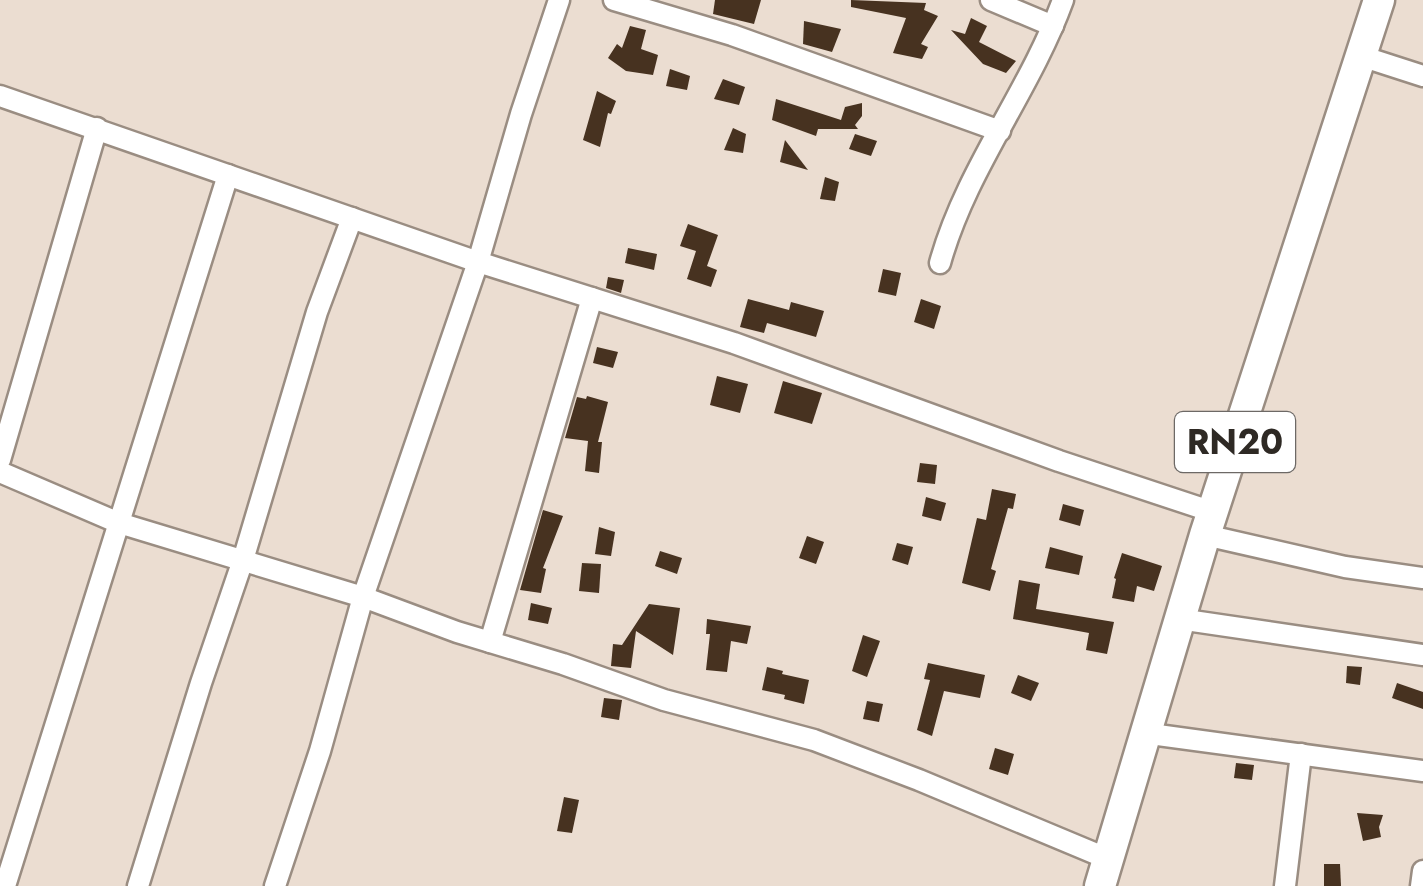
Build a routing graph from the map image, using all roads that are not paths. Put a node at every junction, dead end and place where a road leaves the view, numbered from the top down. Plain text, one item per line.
1 (559, 0) edge
2 (614, 0) edge
3 (991, 0) edge
4 (1063, 0) edge
5 (1379, 0) edge
6 (1053, 26) junction
7 (1361, 56) junction
8 (1423, 76) edge
9 (0, 96) edge
10 (98, 128) junction
11 (1000, 131) junction
12 (228, 175) junction
13 (352, 218) junction
14 (478, 262) junction
15 (940, 263) dead end
16 (592, 298) junction
17 (0, 460) edge
18 (0, 472) edge
19 (1209, 523) junction
20 (120, 524) junction
21 (243, 560) junction
22 (1423, 578) edge
23 (363, 597) junction
24 (1179, 619) junction
25 (490, 642) junction
26 (1423, 654) edge
27 (1143, 733) junction
28 (1301, 754) junction
29 (1423, 771) edge
30 (1423, 871) edge
31 (1103, 872) edge
32 (5, 886) edge
33 (138, 886) edge
34 (275, 886) edge
35 (1285, 886) edge
36 (1421, 886) edge

1 - 14 street
2 - 11 street
3 - 6 street
4 - 6 street
5 - 7 main road, RN20
6 - 11 street
7 - 8 street
7 - 19 main road, RN20
9 - 10 street
10 - 12 street
10 - 17 street
11 - 15 street
12 - 13 street
12 - 20 street
13 - 14 street
13 - 21 street
14 - 16 street
14 - 23 street
16 - 19 street
16 - 25 street
18 - 20 street
19 - 22 street
19 - 24 main road, RN20
20 - 21 street
20 - 32 street
21 - 23 street
21 - 33 street
23 - 25 street
23 - 34 street
24 - 26 street
24 - 27 main road, RN20
25 - 31 street
27 - 28 street
27 - 31 main road, RN20
28 - 29 street
28 - 35 street
30 - 36 street

